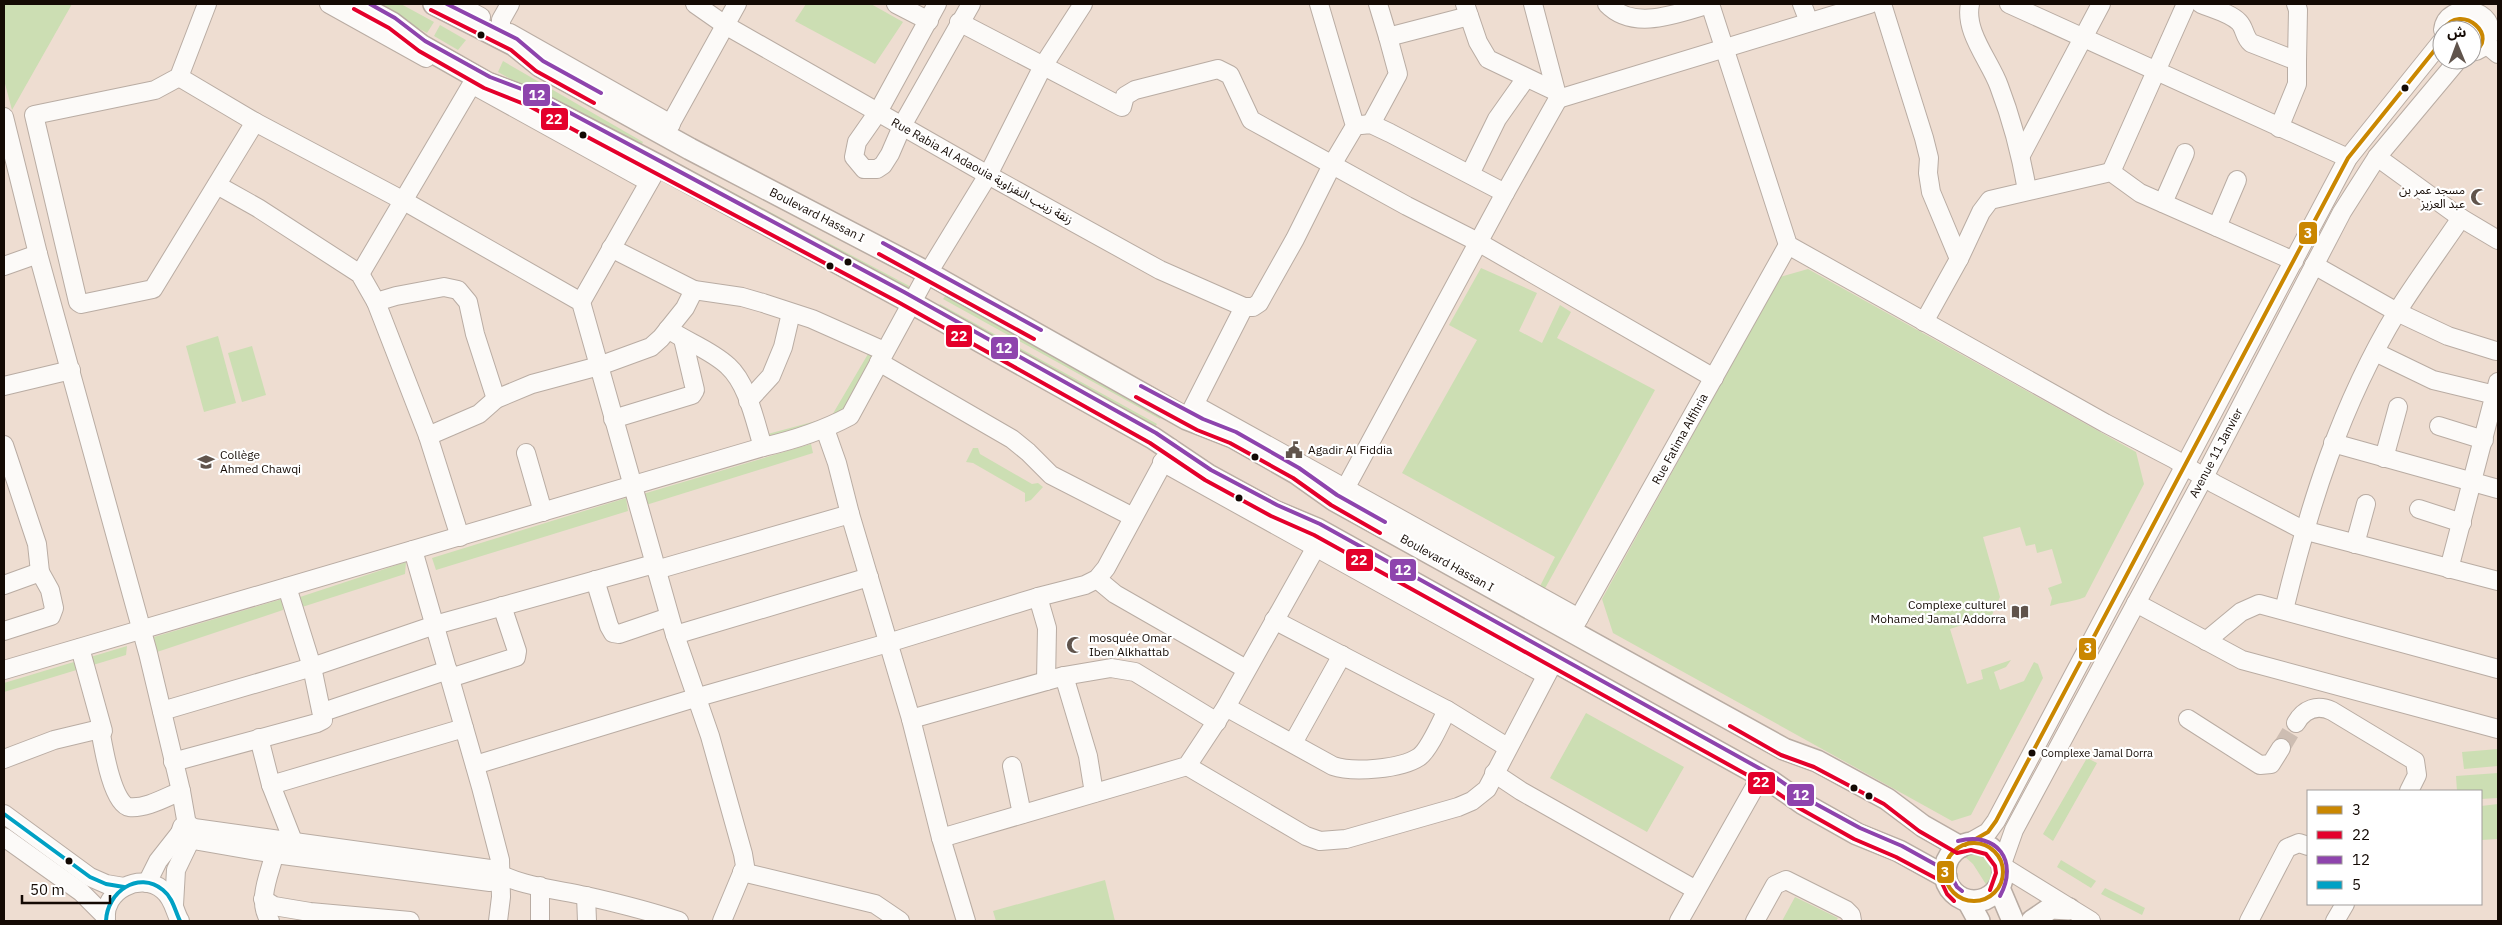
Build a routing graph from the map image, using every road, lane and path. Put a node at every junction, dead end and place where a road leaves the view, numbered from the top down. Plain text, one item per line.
1 (207, 4) edge
2 (328, 4) edge
3 (357, 4) edge
4 (510, 4) edge
5 (695, 4) edge
6 (737, 4) edge
7 (896, 4) edge
8 (937, 4) edge
9 (971, 4) edge
10 (1083, 4) edge
11 (1319, 4) edge
12 (1378, 4) edge
13 (1533, 4) edge
14 (1606, 4) edge
15 (1710, 4) edge
16 (1802, 4) edge
17 (1870, 4) edge
18 (1882, 4) edge
19 (1970, 4) edge
20 (2009, 4) edge
21 (2102, 4) edge
22 (2186, 4) edge
23 (2201, 4) edge
24 (448, 5) edge
25 (2471, 5) edge
26 (2299, 6) edge
27 (1467, 10) edge
28 (2442, 16) edge
29 (929, 21) junction
30 (2494, 21) edge
31 (959, 22) junction
32 (1809, 22) junction
33 (725, 24) junction
34 (501, 33) junction
35 (1388, 38) junction
36 (2084, 39) junction
37 (1726, 50) junction
38 (2485, 50) edge
39 (2432, 53) edge
40 (2297, 61) junction
41 (1043, 66) junction
42 (2155, 70) junction
43 (2450, 70) edge
44 (179, 77) junction
45 (1526, 78) junction
46 (472, 84) junction
47 (1557, 95) junction
48 (878, 112) junction
49 (34, 115) junction
50 (5, 120) edge
51 (255, 122) junction
52 (902, 124) junction
53 (1363, 125) junction
54 (2279, 128) junction
55 (668, 129) junction
56 (2185, 153) dead end
57 (2021, 155) junction
58 (2377, 157) junction
59 (2348, 158) junction
60 (1332, 163) junction
61 (2111, 172) junction
62 (654, 174) junction
63 (1470, 174) junction
64 (988, 175) junction
65 (2237, 180) dead end
66 (217, 185) junction
67 (2027, 190) junction
68 (1505, 193) junction
69 (404, 201) junction
70 (2163, 203) junction
71 (2461, 218) junction
72 (2218, 227) junction
73 (2498, 240) edge
74 (1478, 242) junction
75 (1788, 245) junction
76 (612, 248) junction
77 (38, 254) junction
78 (1959, 259) junction
79 (2294, 261) junction
80 (2314, 265) junction
81 (4, 266) edge
82 (928, 273) junction
83 (360, 274) junction
84 (694, 290) junction
85 (376, 302) junction
86 (581, 302) junction
87 (912, 303) junction
88 (1244, 307) junction
89 (2397, 312) junction
90 (791, 313) junction
91 (1924, 322) junction
92 (668, 329) junction
93 (683, 339) junction
94 (2496, 351) dead end
95 (2375, 352) junction
96 (881, 357) junction
97 (599, 366) junction
98 (71, 370) junction
99 (1714, 378) junction
100 (4, 386) edge
101 (2497, 389) edge
102 (496, 399) junction
103 (748, 401) junction
104 (2398, 407) dead end
105 (1191, 412) junction
106 (613, 419) junction
107 (2439, 426) dead end
108 (825, 429) junction
109 (428, 436) junction
110 (2484, 440) junction
111 (2333, 443) junction
112 (4, 445) edge
113 (763, 447) junction
114 (526, 453) dead end
115 (1166, 455) junction
116 (2384, 458) junction
117 (2185, 465) junction
118 (2204, 477) junction
119 (2473, 483) junction
120 (632, 486) junction
121 (1346, 487) junction
122 (2498, 488) edge
123 (2366, 504) dead end
124 (2419, 509) dead end
125 (543, 512) junction
126 (850, 514) junction
127 (1134, 517) junction
128 (2462, 523) junction
129 (2303, 530) junction
130 (460, 537) junction
131 (2355, 544) junction
132 (1316, 547) junction
133 (412, 550) junction
134 (655, 567) junction
135 (2449, 568) junction
136 (40, 572) junction
137 (869, 577) junction
138 (1097, 579) junction
139 (595, 580) junction
140 (2498, 581) edge
141 (4, 585) edge
142 (287, 587) junction
143 (1038, 597) junction
144 (2136, 603) junction
145 (502, 606) junction
146 (2284, 610) junction
147 (670, 617) junction
148 (1274, 620) junction
149 (435, 625) junction
150 (1575, 625) junction
151 (4, 631) edge
152 (140, 631) junction
153 (675, 635) junction
154 (2206, 641) junction
155 (888, 643) junction
156 (80, 648) junction
157 (1342, 655) junction
158 (312, 668) junction
159 (1550, 668) junction
160 (1246, 669) junction
161 (2498, 669) edge
162 (4, 670) edge
163 (449, 674) junction
164 (1064, 676) junction
165 (1046, 680) junction
166 (695, 698) junction
167 (1226, 707) junction
168 (1447, 710) junction
169 (162, 711) junction
170 (323, 712) junction
171 (911, 719) junction
172 (2188, 719) dead end
173 (1217, 722) junction
174 (2296, 723) tunnel mouth
175 (464, 728) junction
176 (100, 729) junction
177 (2498, 729) edge
178 (259, 738) junction
179 (1293, 743) junction
180 (1507, 747) junction
181 (2281, 748) tunnel mouth
182 (4, 759) edge
183 (173, 762) junction
184 (475, 764) junction
185 (1012, 766) dead end
186 (1187, 766) junction
187 (1494, 773) junction
188 (1761, 776) junction
189 (271, 785) junction
190 (2410, 790) edge
191 (181, 791) junction
192 (1094, 793) junction
193 (4, 814) edge
194 (1022, 814) junction
195 (189, 833) junction
196 (4, 837) edge
197 (941, 838) junction
198 (282, 845) junction
199 (1963, 846) junction
200 (2307, 846) edge
201 (742, 872) junction
202 (2001, 875) junction
203 (501, 876) junction
204 (1946, 877) junction
205 (147, 883) junction
206 (540, 886) junction
207 (124, 887) junction
208 (1696, 890) junction
209 (586, 896) junction
210 (263, 899) junction
211 (1968, 901) junction
212 (2344, 905) edge
213 (2069, 909) junction
214 (636, 915) edge
215 (176, 916) edge
216 (106, 919) edge
217 (400, 920) edge
218 (893, 920) edge
219 (270, 921) edge
220 (498, 921) edge
221 (540, 921) edge
222 (587, 921) edge
223 (679, 921) edge
224 (722, 921) edge
225 (966, 921) edge
226 (1679, 921) edge
227 (1755, 921) edge
228 (1852, 921) edge
229 (1979, 921) edge
230 (2013, 921) edge
231 (2032, 921) edge
232 (2091, 921) edge
233 (2249, 921) edge
234 (2335, 921) edge

1 - 44 street
2 - 46 street
3 - 62 main road
4 - 34 street
5 - 33 street, Rue Rabia Al Adaouia زنقة زينب النفزاوية
6 - 33 street
7 - 29 street
8 - 29 street
9 - 31 street
10 - 41 street
11 - 53 street
12 - 35 street
13 - 47 street
14 - 15 street
15 - 37 street
16 - 32 street
17 - 32 street
18 - 78 street
19 - 57 street
20 - 36 street
21 - 36 street
22 - 42 street
23 - 40 street
24 - 34 main road, Boulevard Hassan I
25 - 28 street
25 - 30 street
26 - 40 street
27 - 35 street
27 - 45 street
29 - 48 street
30 - 38 street
31 - 41 street
31 - 52 street
32 - 37 street
33 - 48 street, Rue Rabia Al Adaouia زنقة زينب النفزاوية
33 - 55 street
34 - 55 main road, Boulevard Hassan I
35 - 53 street
36 - 42 street
36 - 57 street
37 - 47 street
37 - 75 street
39 - 59 street, Avenue 11 Janvier
40 - 54 street
41 - 60 street
41 - 64 street
42 - 54 street
42 - 61 street
43 - 58 street, Avenue 11 Janvier
44 - 49 street
44 - 51 street
45 - 47 street
45 - 63 street
46 - 62 street
46 - 69 street
47 - 68 street
48 - 52 street, Rue Rabia Al Adaouia زنقة زينب النفزاوية
48 - 52 street
49 - 50 street
49 - 66 street
50 - 77 street
51 - 66 street
51 - 69 street
52 - 64 street, Rue Rabia Al Adaouia زنقة زينب النفزاوية
53 - 60 street
53 - 63 street
54 - 59 street
55 - 82 main road, Boulevard Hassan I
56 - 70 street
57 - 67 street
58 - 71 street
58 - 80 street, Avenue 11 Janvier
59 - 79 street, Avenue 11 Janvier
60 - 74 street
60 - 88 street
61 - 67 street
61 - 70 street
62 - 76 street
62 - 87 main road
63 - 68 street
64 - 82 street
64 - 88 street, Rue Rabia Al Adaouia زنقة زينب النفزاوية
65 - 72 street
66 - 83 street
67 - 78 street
68 - 74 street
69 - 83 street
69 - 86 street
70 - 72 street
71 - 73 street
71 - 89 street
72 - 79 street
74 - 99 street
74 - 121 street
75 - 91 street
75 - 99 street, Rue Fatima Alfihria
76 - 84 street
76 - 86 street
77 - 81 street
77 - 98 street
78 - 91 street
79 - 117 street, Avenue 11 Janvier
80 - 89 street
80 - 118 street, Avenue 11 Janvier
82 - 87 street
82 - 105 main road, Boulevard Hassan I
83 - 85 street
84 - 90 street
84 - 92 street
85 - 102 street
85 - 109 street
86 - 97 street
87 - 96 street
87 - 115 main road
88 - 105 street
89 - 94 street
89 - 95 street
90 - 96 street
90 - 103 street
91 - 117 street
92 - 93 street
92 - 97 street
93 - 103 street
93 - 106 street
95 - 101 street
95 - 111 street
96 - 108 street
96 - 127 street
97 - 102 street
97 - 106 street
98 - 100 street
98 - 152 street
99 - 150 street, Rue Fatima Alfihria
101 - 110 street
102 - 109 street
103 - 113 street
104 - 116 street
105 - 121 street
105 - 150 main road, Boulevard Hassan I
106 - 120 street
107 - 110 street
108 - 113 street
108 - 126 street
109 - 130 street
110 - 119 street
111 - 116 street
111 - 129 street
112 - 136 street
113 - 120 street
114 - 125 street
115 - 127 street
115 - 132 street
115 - 159 main road
116 - 119 street
117 - 118 street
117 - 199 street, Avenue 11 Janvier
118 - 129 street
118 - 144 street, Avenue 11 Janvier
119 - 122 street
119 - 128 street
120 - 125 street
120 - 134 street
121 - 150 street
123 - 131 street
124 - 128 street
125 - 130 street
126 - 134 street
126 - 137 street
127 - 138 street
128 - 135 street
129 - 131 street
129 - 146 street
130 - 133 street
131 - 135 street
132 - 148 street
132 - 159 street
133 - 142 street
133 - 149 street
134 - 139 street
134 - 147 street
135 - 140 street
136 - 141 street
136 - 151 street
137 - 153 street
137 - 155 street
138 - 143 street
138 - 160 street
139 - 145 street
139 - 147 street
142 - 152 street
142 - 158 street
143 - 155 street
143 - 165 street
144 - 154 street
144 - 202 street, Avenue 11 Janvier
145 - 149 street
145 - 163 street
146 - 154 street
146 - 161 street
147 - 153 street
148 - 157 street
148 - 160 street
149 - 158 street
149 - 163 street
150 - 199 main road, Boulevard Hassan I
152 - 156 street
152 - 169 street
153 - 166 street
154 - 177 street
155 - 166 street
155 - 171 street
156 - 162 street
156 - 176 street
157 - 168 street
157 - 179 street
158 - 169 street
158 - 170 street
159 - 180 street
159 - 188 main road
160 - 167 street
163 - 170 street
163 - 175 street
164 - 165 street
164 - 173 street
164 - 192 street
165 - 171 street
166 - 184 street
166 - 201 street
167 - 173 street
167 - 179 street
168 - 179 street
168 - 180 street
169 - 183 street
170 - 178 street
171 - 197 street
172 - 181 street
173 - 186 street
174 - 190 street
175 - 184 street
175 - 189 street
176 - 182 street
176 - 191 street
178 - 183 street
178 - 189 street
180 - 187 street
183 - 191 street
184 - 203 street
185 - 194 street
186 - 187 street
186 - 192 street
187 - 208 street
188 - 204 main road
188 - 208 street
189 - 198 street
191 - 195 street
192 - 194 street
193 - 207 street
194 - 197 street
195 - 198 street
195 - 205 street
195 - 215 street
196 - 216 street
197 - 225 street
198 - 203 street
198 - 210 street
199 - 202 main road
199 - 204 main road
200 - 233 street
201 - 218 street
201 - 224 street
202 - 211 main road
202 - 213 street
202 - 230 main road
203 - 206 street
203 - 220 street
204 - 211 main road
205 - 207 street
205 - 215 street
206 - 209 street
206 - 221 street
207 - 216 street
208 - 226 street
209 - 214 street
209 - 222 street
210 - 217 street
210 - 219 street
211 - 229 main road
212 - 234 street
213 - 231 main road
213 - 232 street
214 - 223 street
227 - 228 street

